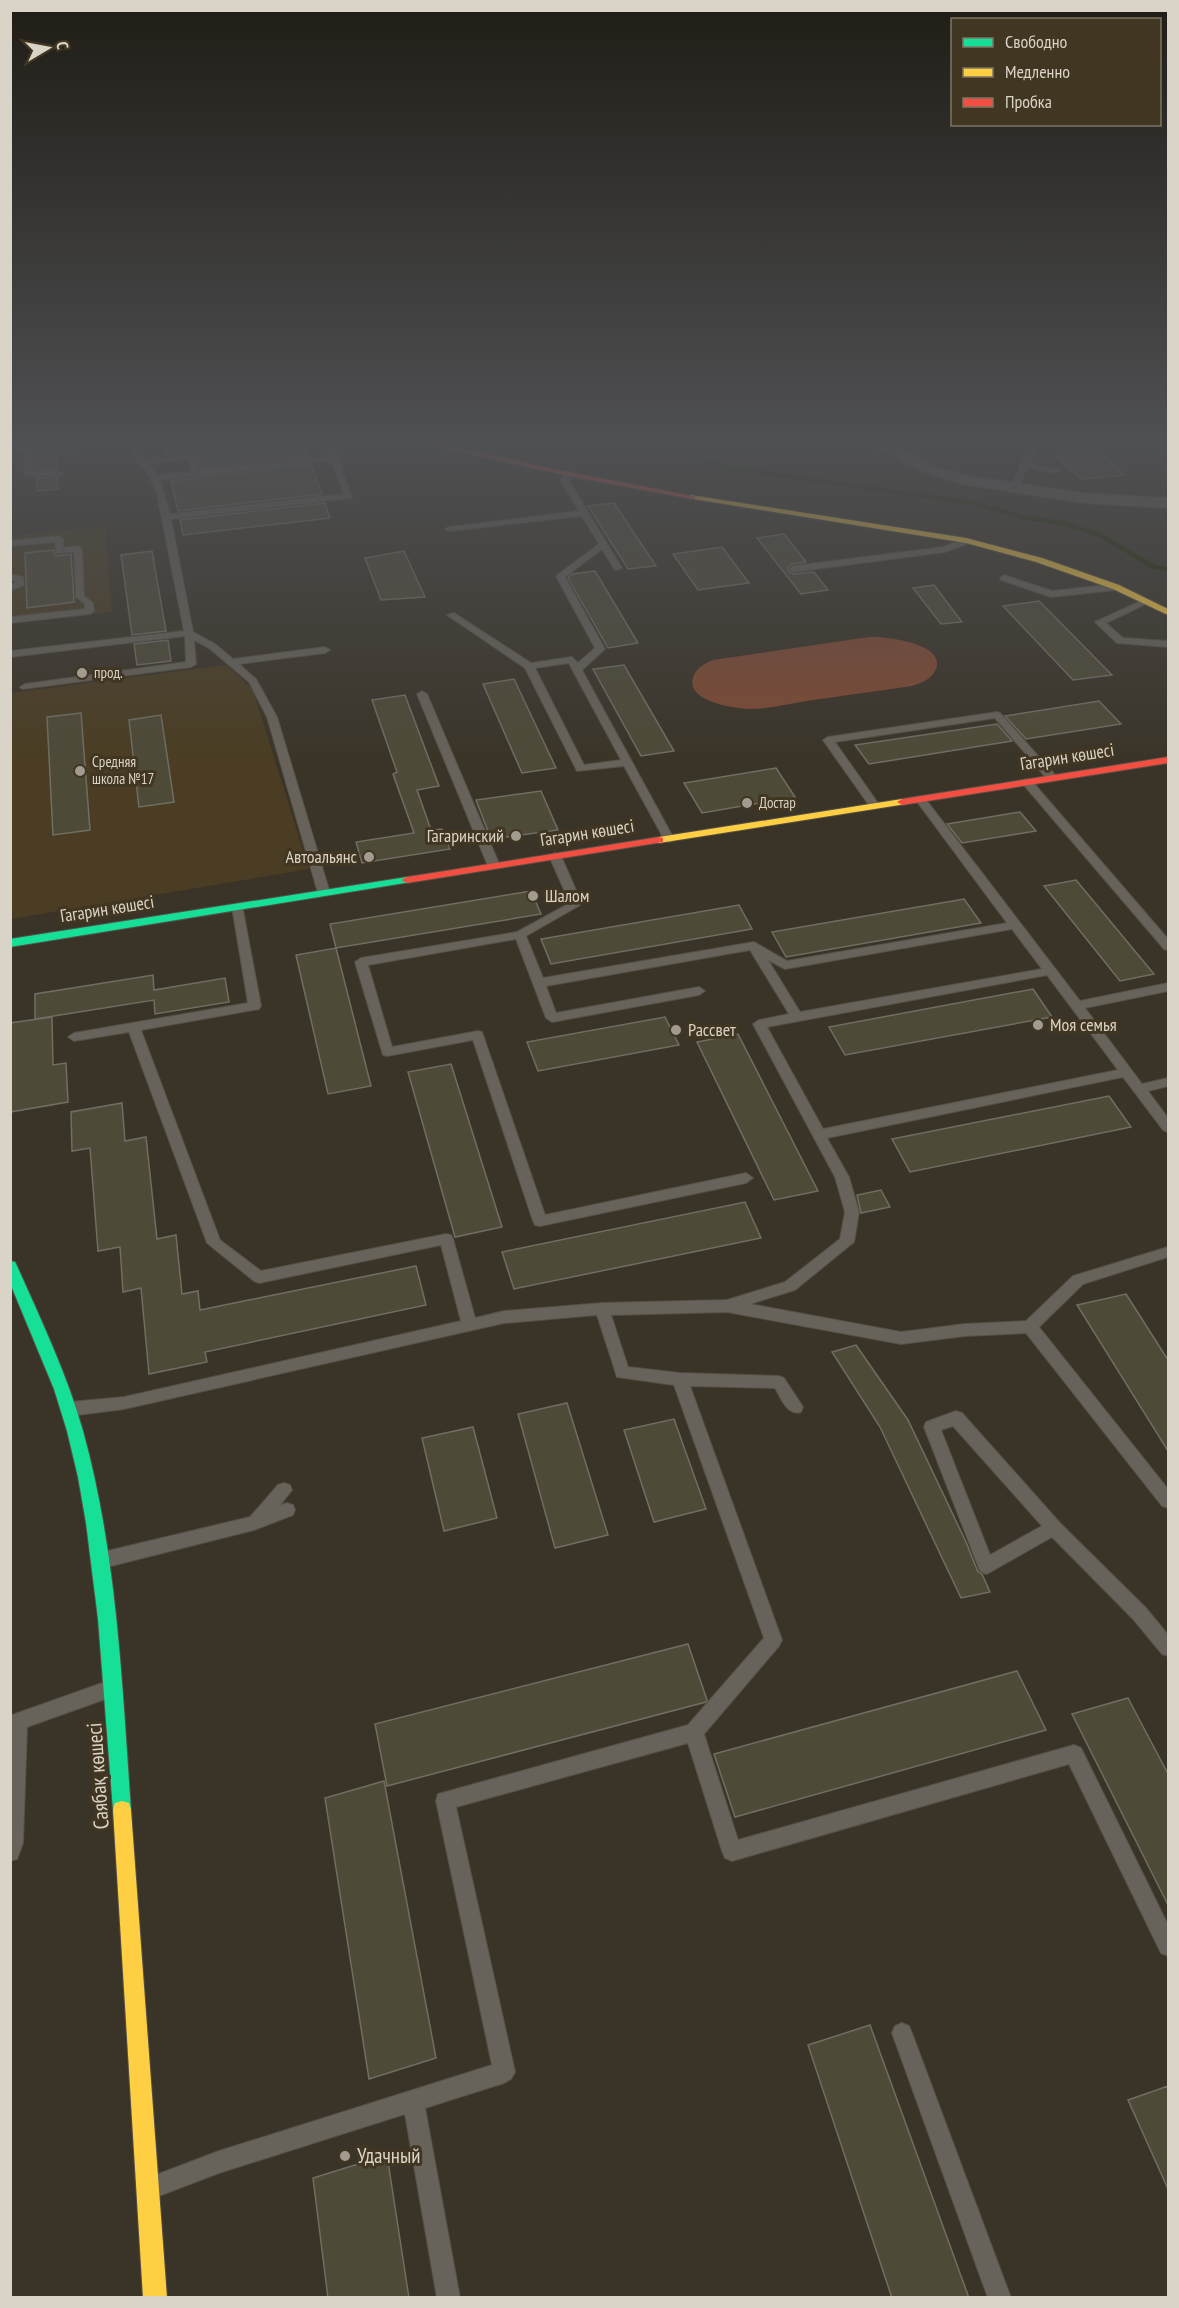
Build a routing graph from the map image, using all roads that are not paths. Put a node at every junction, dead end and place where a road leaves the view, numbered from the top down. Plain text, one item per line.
1 (59, 547) edge
2 (173, 547) edge
3 (601, 547) edge
4 (604, 547) edge
5 (951, 547) edge
6 (988, 547) edge
7 (618, 568) dead end
8 (793, 569) dead end
9 (10, 576) edge
10 (1004, 578) dead end
11 (1116, 586) junction
12 (10, 588) edge
13 (1146, 602) junction
14 (1168, 612) edge
15 (451, 615) dead end
16 (10, 620) edge
17 (189, 633) junction
18 (1168, 644) edge
19 (326, 650) dead end
20 (10, 654) edge
21 (233, 662) junction
22 (530, 666) junction
23 (577, 669) junction
24 (25, 687) dead end
25 (422, 694) dead end
26 (1168, 760) edge
27 (627, 762) junction
28 (1052, 778) junction
29 (1027, 782) junction
30 (920, 799) junction
31 (875, 806) junction
32 (669, 838) junction
33 (555, 856) junction
34 (494, 866) junction
35 (324, 893) junction
36 (238, 907) junction
37 (1015, 925) junction
38 (520, 935) junction
39 (10, 943) edge
40 (754, 946) junction
41 (1168, 946) edge
42 (1050, 971) junction
43 (538, 983) junction
44 (1168, 987) edge
45 (699, 991) dead end
46 (1077, 1006) junction
47 (797, 1017) junction
48 (134, 1028) junction
49 (74, 1037) dead end
50 (1127, 1072) junction
51 (1168, 1082) edge
52 (1139, 1089) junction
53 (1168, 1127) edge
54 (818, 1135) junction
55 (746, 1178) dead end
56 (1168, 1252) edge
57 (10, 1266) edge
58 (727, 1306) junction
59 (602, 1309) junction
60 (470, 1325) junction
61 (1030, 1326) junction
62 (680, 1378) junction
63 (795, 1407) dead end
64 (68, 1410) junction
65 (284, 1490) dead end
66 (1168, 1501) edge
67 (287, 1510) dead end
68 (254, 1523) junction
69 (1054, 1528) junction
70 (98, 1562) junction
71 (1168, 1648) edge
72 (113, 1688) junction
73 (694, 1732) junction
74 (10, 1852) edge
75 (1168, 1946) edge
76 (902, 2033) dead end
77 (413, 2100) junction
78 (149, 2189) junction
79 (155, 2298) edge
80 (449, 2298) edge
81 (1000, 2298) edge

1 - 16 lane
2 - 17 lane
3 - 23 lane
4 - 7 lane
5 - 8 lane
6 - 11 street
9 - 12 lane
10 - 11 lane
11 - 13 street
13 - 14 street
13 - 18 lane
15 - 22 lane
17 - 20 lane
17 - 21 lane
17 - 24 lane
19 - 21 lane
21 - 35 lane
22 - 23 lane
22 - 27 lane
23 - 27 lane
25 - 34 lane
26 - 28 street, Гагарин көшесі
27 - 32 lane
28 - 29 street, Гагарин көшесі
28 - 31 lane
29 - 30 street, Гагарин көшесі
29 - 41 lane
30 - 31 street, Гагарин көшесі
30 - 37 lane
31 - 32 street, Гагарин көшесі
32 - 33 street, Гагарин көшесі
33 - 34 street, Гагарин көшесі
33 - 38 lane
34 - 35 street, Гагарин көшесі
35 - 36 street, Гагарин көшесі
36 - 39 street, Гагарин көшесі
36 - 48 lane
37 - 40 lane
37 - 42 lane
38 - 43 lane
38 - 55 lane
40 - 43 lane
40 - 47 lane
42 - 46 lane
42 - 47 lane
43 - 45 lane
44 - 46 lane
46 - 50 lane
47 - 54 lane
48 - 49 lane
48 - 60 lane
50 - 52 lane
50 - 54 lane
51 - 52 lane
52 - 53 lane
54 - 58 lane
56 - 61 lane
57 - 64 street, Саябақ көшесі
58 - 59 lane
58 - 61 lane
59 - 60 lane
59 - 62 lane
60 - 64 lane
61 - 66 lane
62 - 63 lane
62 - 73 lane
64 - 70 street, Саябақ көшесі
65 - 68 lane
67 - 68 lane
68 - 70 lane
69 - 69 lane
69 - 71 lane
70 - 72 street, Саябақ көшесі
72 - 74 lane
72 - 78 street, Саябақ көшесі
73 - 75 lane
73 - 77 lane
76 - 81 lane
77 - 78 lane
77 - 80 lane
78 - 79 street, Саябақ көшесі

